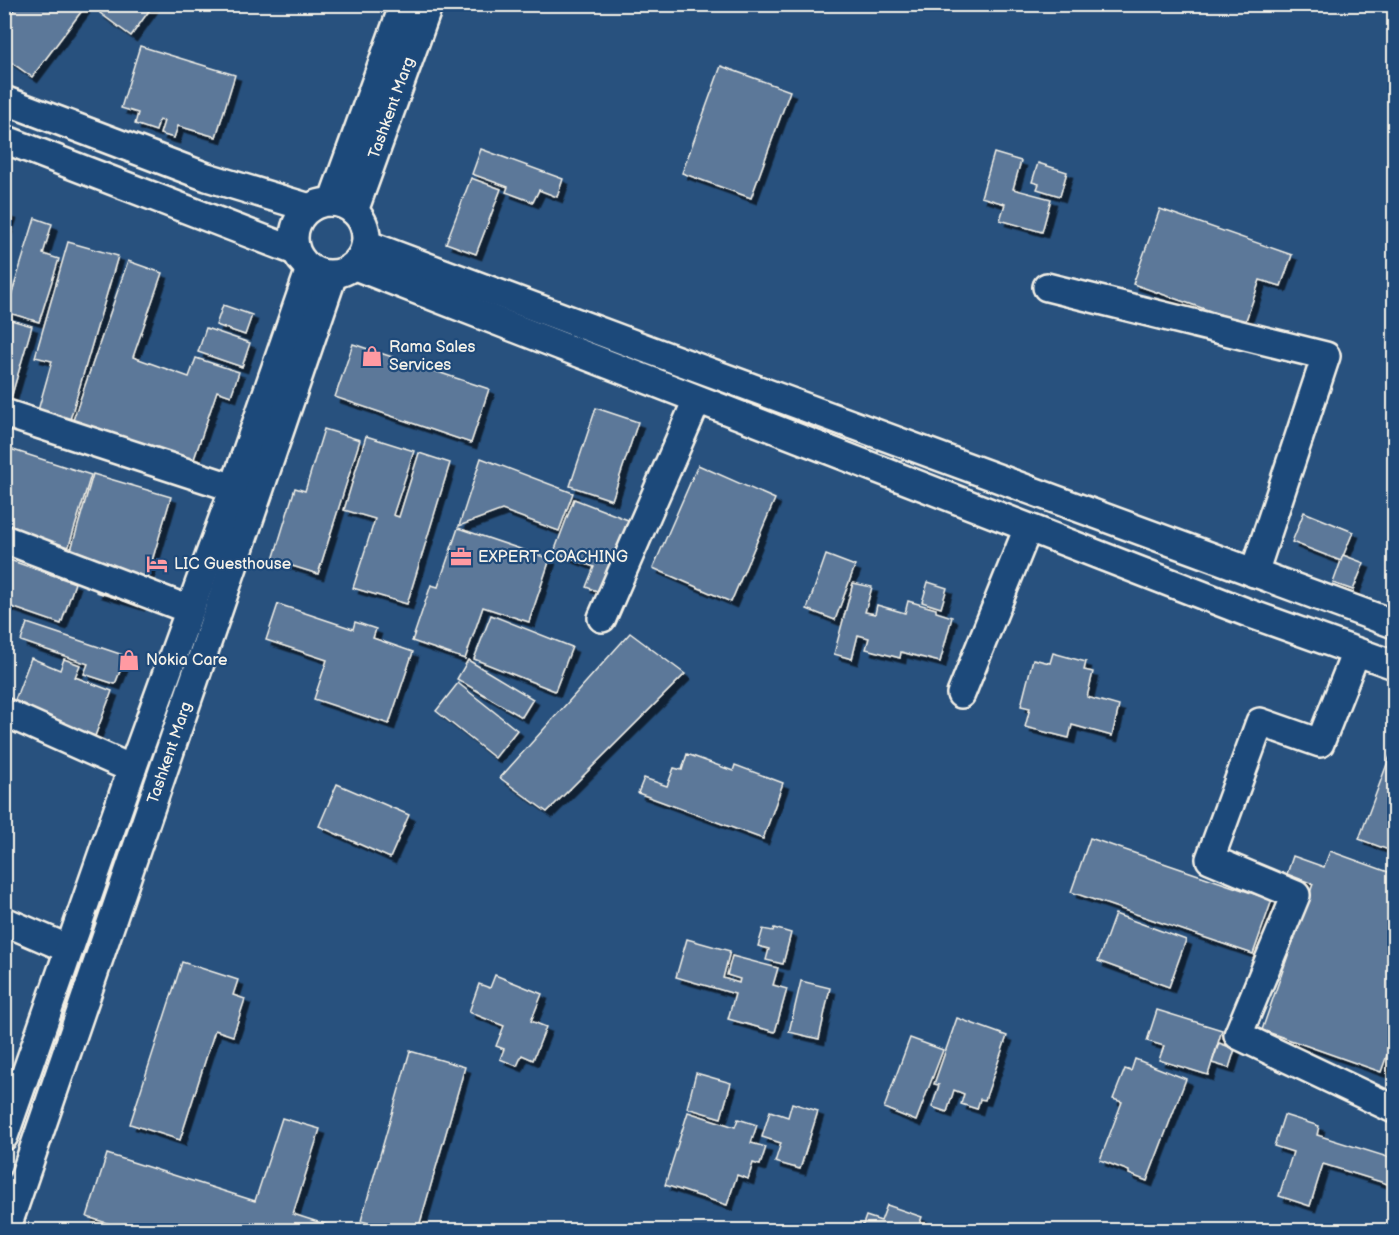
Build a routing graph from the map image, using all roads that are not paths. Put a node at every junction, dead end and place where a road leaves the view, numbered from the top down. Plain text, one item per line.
1 (404, 4) edge
2 (429, 4) edge
3 (4, 100) edge
4 (4, 139) edge
5 (332, 207) junction
6 (332, 261) junction
7 (1047, 287) dead end
8 (698, 400) junction
9 (4, 413) edge
10 (234, 488) junction
11 (1028, 528) junction
12 (4, 539) edge
13 (1254, 573) junction
14 (190, 610) junction
15 (602, 618) dead end
16 (1395, 624) edge
17 (1356, 651) junction
18 (1395, 665) edge
19 (962, 694) dead end
20 (4, 712) edge
21 (132, 769) junction
22 (4, 921) edge
23 (69, 949) junction
24 (1395, 1109) edge
25 (4, 1136) edge
26 (6, 1230) edge

1 - 5 street, Tashkent Marg
2 - 5 street, Tashkent Marg
3 - 5 street
4 - 6 street
5 - 6 street
5 - 6 street
6 - 8 street
6 - 10 street, Tashkent Marg
6 - 13 street
6 - 26 street, Tashkent Marg
7 - 13 street
8 - 11 street
8 - 15 street
9 - 10 street
10 - 14 street, Tashkent Marg
11 - 17 street
11 - 19 street
12 - 14 street
13 - 16 street
14 - 21 street, Tashkent Marg
17 - 18 street
17 - 24 street
20 - 21 street
21 - 23 street, Tashkent Marg
22 - 23 street
23 - 25 street, Tashkent Marg

